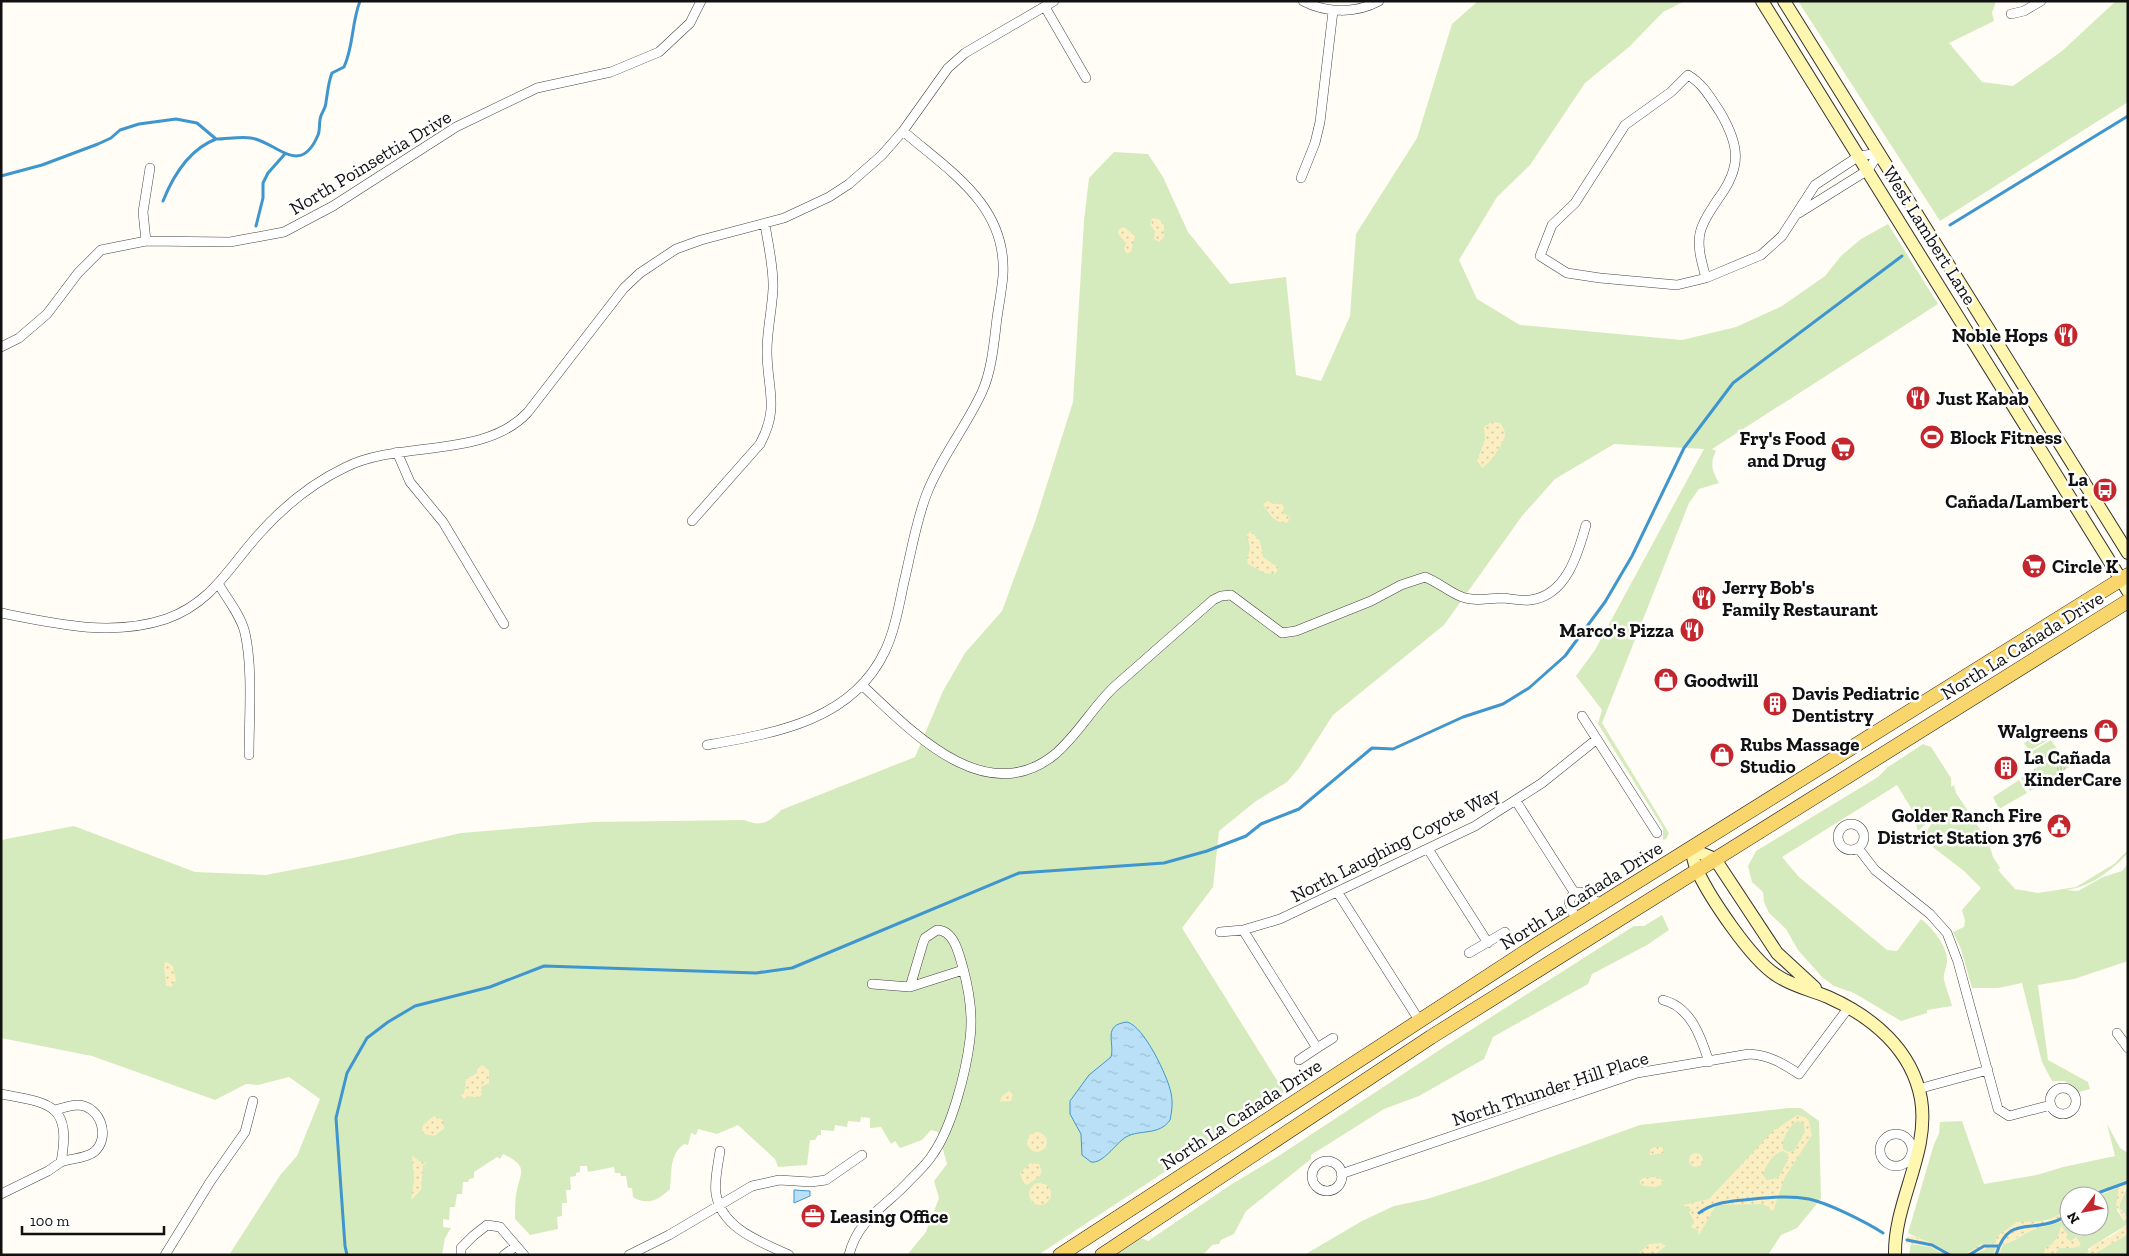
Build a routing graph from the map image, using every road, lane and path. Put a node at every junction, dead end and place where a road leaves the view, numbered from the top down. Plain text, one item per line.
1 (701, 1) edge
2 (1054, 1) edge
3 (1303, 1) edge
4 (1379, 1) edge
5 (1762, 1) edge
6 (1784, 1) edge
7 (2041, 1) edge
8 (1045, 7) junction
9 (1333, 11) junction
10 (2011, 14) dead end
11 (1086, 78) dead end
12 (903, 131) junction
13 (1879, 153) junction
14 (1859, 156) junction
15 (150, 168) dead end
16 (1868, 170) junction
17 (1301, 178) dead end
18 (1799, 213) junction
19 (766, 224) junction
20 (146, 241) junction
21 (1706, 278) junction
22 (1, 347) edge
23 (397, 452) junction
24 (692, 521) dead end
25 (1586, 525) dead end
26 (2128, 553) edge
27 (2126, 582) edge
28 (219, 586) junction
29 (2128, 601) edge
30 (1, 613) edge
31 (504, 624) dead end
32 (863, 686) junction
33 (1582, 716) dead end
34 (1597, 739) junction
35 (707, 744) dead end
36 (249, 754) dead end
37 (1516, 801) junction
38 (1657, 833) dead end
39 (1691, 848) junction
40 (1858, 848) dead end
41 (1428, 849) junction
42 (1715, 859) junction
43 (1697, 870) junction
44 (1574, 892) junction
45 (1338, 893) junction
46 (1601, 904) junction
47 (1576, 920) junction
48 (1243, 930) junction
49 (1220, 932) dead end
50 (1505, 932) dead end
51 (1488, 943) junction
52 (1470, 953) dead end
53 (964, 970) junction
54 (872, 984) dead end
55 (910, 987) junction
56 (1827, 997) junction
57 (1664, 1000) dead end
58 (1849, 1007) junction
59 (1419, 1020) junction
60 (2117, 1033) dead end
61 (1332, 1038) dead end
62 (1317, 1048) junction
63 (2128, 1048) edge
64 (1299, 1060) dead end
65 (1708, 1062) junction
66 (1988, 1070) junction
67 (1918, 1089) junction
68 (1, 1094) edge
69 (253, 1101) dead end
70 (2051, 1105) dead end
71 (55, 1110) junction
72 (1261, 1123) junction
73 (1273, 1141) junction
74 (720, 1151) dead end
75 (862, 1155) dead end
76 (61, 1162) junction
77 (1341, 1174) dead end
78 (1, 1194) edge
79 (721, 1205) junction
80 (516, 1246) junction
81 (165, 1255) edge
82 (461, 1255) edge
83 (504, 1255) edge
84 (524, 1255) edge
85 (629, 1255) edge
86 (789, 1255) edge
87 (849, 1255) edge
88 (1060, 1255) edge
89 (1102, 1255) edge
90 (1895, 1255) edge

1 - 20 street, North Poinsettia Drive
2 - 8 street
3 - 9 street
4 - 9 street
5 - 14 main road, West Lambert Lane
6 - 13 main road, West Lambert Lane
7 - 10 street
8 - 11 street
8 - 12 street
9 - 17 street
12 - 19 street
12 - 32 street
13 - 14 street
13 - 16 street
13 - 26 main road, West Lambert Lane
14 - 16 main road, West Lambert Lane
14 - 18 street
15 - 20 street
16 - 18 street
16 - 27 main road, West Lambert Lane
18 - 21 street
19 - 23 street
19 - 24 street
20 - 22 street, North Poinsettia Drive
21 - 21 street
23 - 28 street
23 - 31 street
25 - 32 street
27 - 39 main road, North La Cañada Drive
28 - 30 street
28 - 36 street
29 - 42 main road, North La Cañada Drive
32 - 35 street
33 - 34 street
34 - 37 street, North Laughing Coyote Way
34 - 38 street
37 - 41 street, North Laughing Coyote Way
37 - 44 street
39 - 42 main road
39 - 43 main road
39 - 46 main road, North La Cañada Drive
40 - 66 street
41 - 45 street, North Laughing Coyote Way
41 - 51 street
42 - 43 main road, North La Cañada Drive
42 - 56 main road
43 - 56 main road
43 - 73 main road, North La Cañada Drive
44 - 46 street
44 - 47 street
45 - 48 street, North Laughing Coyote Way
45 - 59 street
46 - 47 main road, North La Cañada Drive
47 - 59 main road, North La Cañada Drive
48 - 49 street, North Laughing Coyote Way
48 - 62 street
50 - 51 street
51 - 52 street
53 - 55 street
53 - 55 street
53 - 87 street
54 - 55 street
56 - 58 main road
57 - 65 street
58 - 65 street, North Thunder Hill Place
58 - 67 main road
59 - 72 main road, North La Cañada Drive
60 - 63 street
61 - 62 street
62 - 64 street
65 - 77 street, North Thunder Hill Place
66 - 67 street
66 - 70 street
67 - 90 main road
68 - 71 street
69 - 81 street
71 - 76 street
71 - 76 street
72 - 73 main road
72 - 88 main road, North La Cañada Drive
73 - 89 main road, North La Cañada Drive
74 - 79 street
75 - 79 street
76 - 78 street
79 - 85 street
79 - 86 street
80 - 82 street
80 - 83 street
80 - 84 street

